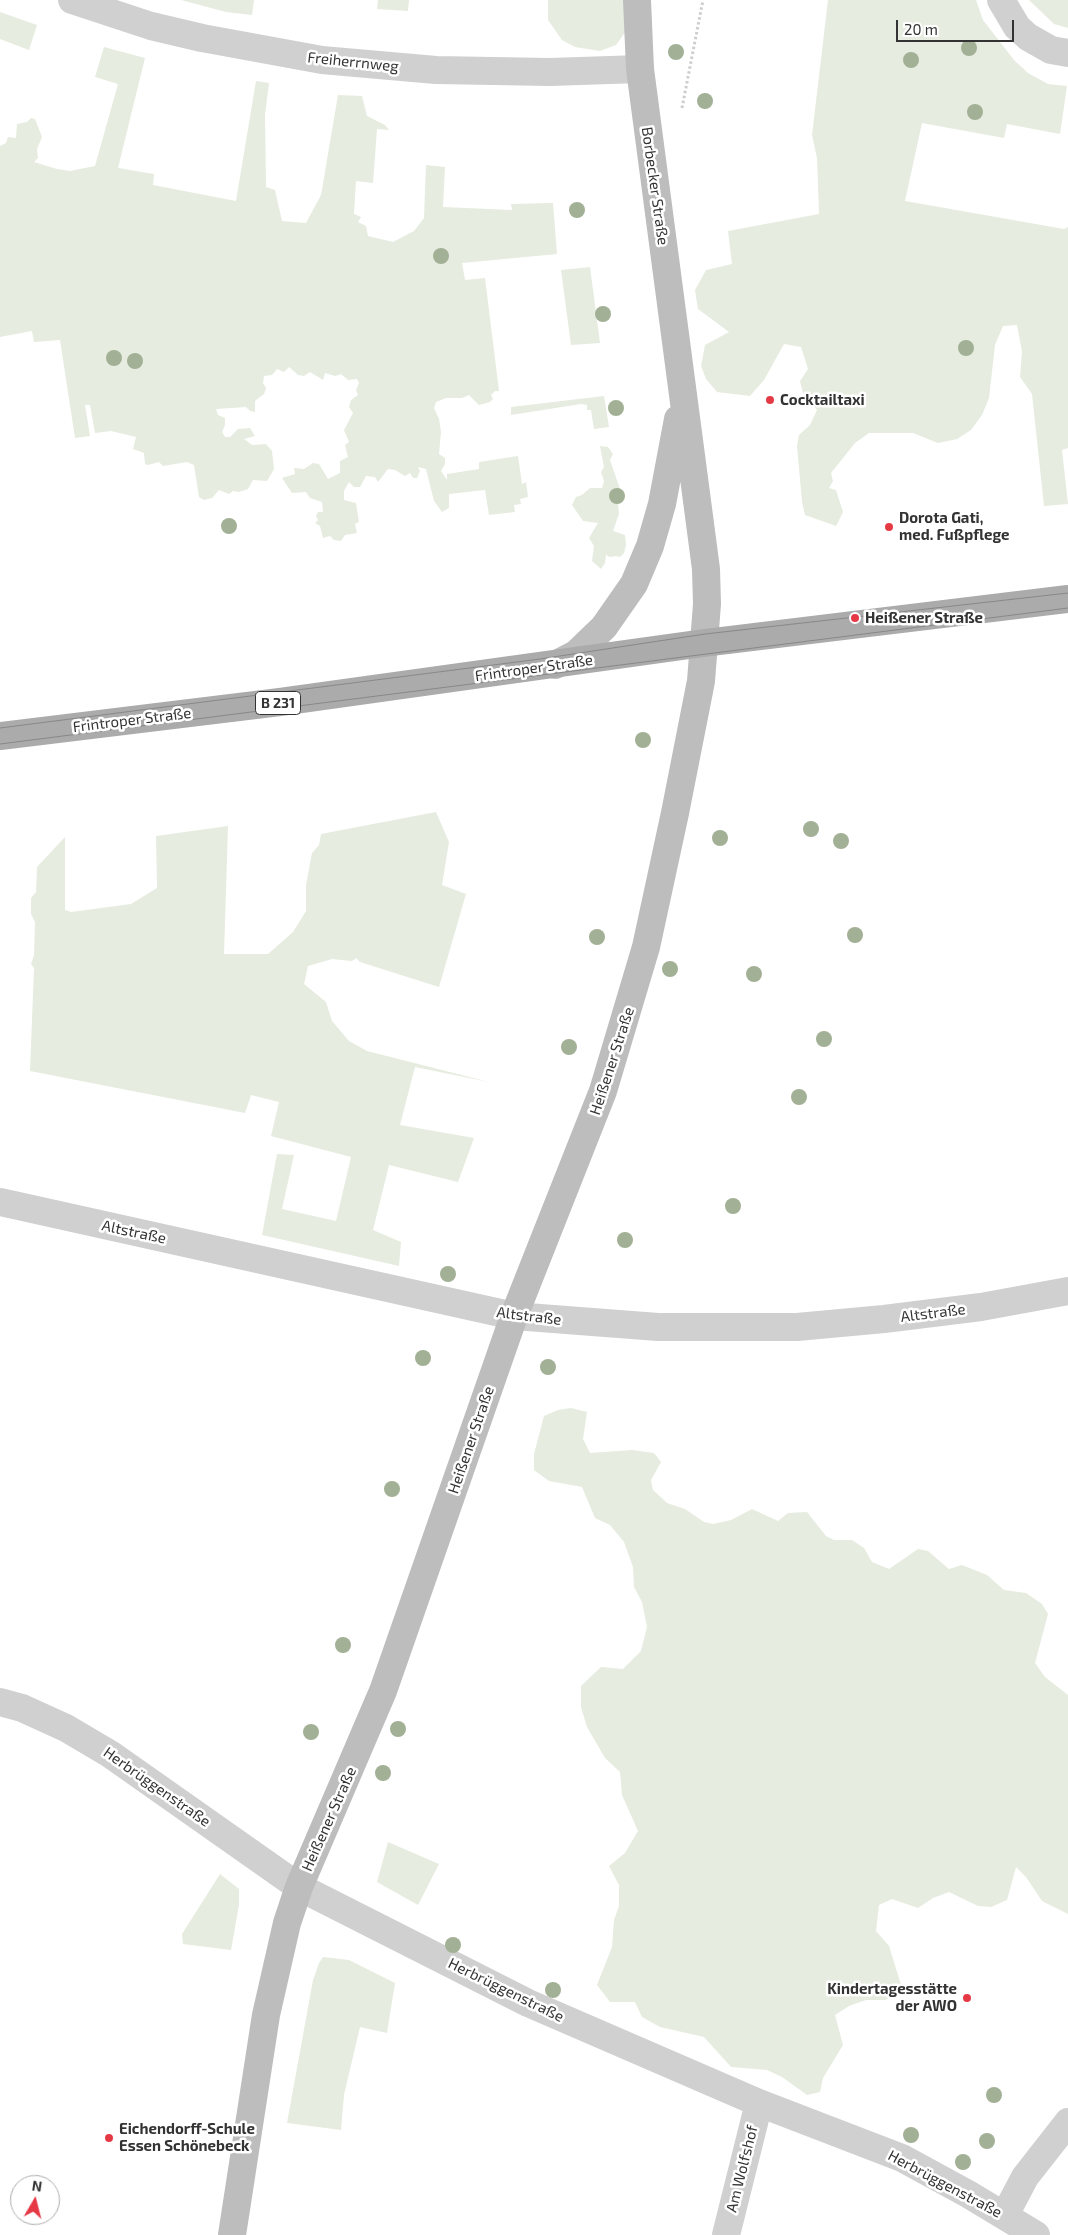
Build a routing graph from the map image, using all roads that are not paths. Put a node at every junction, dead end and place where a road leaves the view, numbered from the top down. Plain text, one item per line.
1 (72, 0) edge
2 (637, 0) edge
3 (1001, 0) edge
4 (1068, 53) edge
5 (640, 69) junction
6 (680, 370) junction
7 (1068, 599) edge
8 (704, 643) junction
9 (555, 665) junction
10 (0, 736) edge
11 (0, 1202) edge
12 (1068, 1291) edge
13 (514, 1316) junction
14 (0, 1702) edge
15 (299, 1887) junction
16 (759, 2102) junction
17 (1068, 2122) edge
18 (1005, 2215) junction
19 (232, 2235) edge
20 (726, 2235) edge
21 (1036, 2235) edge

1 - 5 street, Freiherrnweg
2 - 5 street, Borbecker Straße
3 - 4 street
5 - 6 street, Borbecker Straße
6 - 8 street, Borbecker Straße
6 - 9 street, Borbecker Straße
7 - 8 main road, Frintroper Straße / B 231
8 - 9 main road, Frintroper Straße / B 231
8 - 13 street, Heißener Straße
9 - 10 main road, Frintroper Straße / B 231
11 - 13 street, Altstraße
12 - 13 street, Altstraße
13 - 15 street, Heißener Straße
14 - 15 street, Herbrüggenstraße
15 - 16 street, Herbrüggenstraße
15 - 19 street, Heißener Straße
16 - 18 street, Herbrüggenstraße
16 - 20 street, Am Wolfshof
17 - 18 street
18 - 21 street, Herbrüggenstraße

